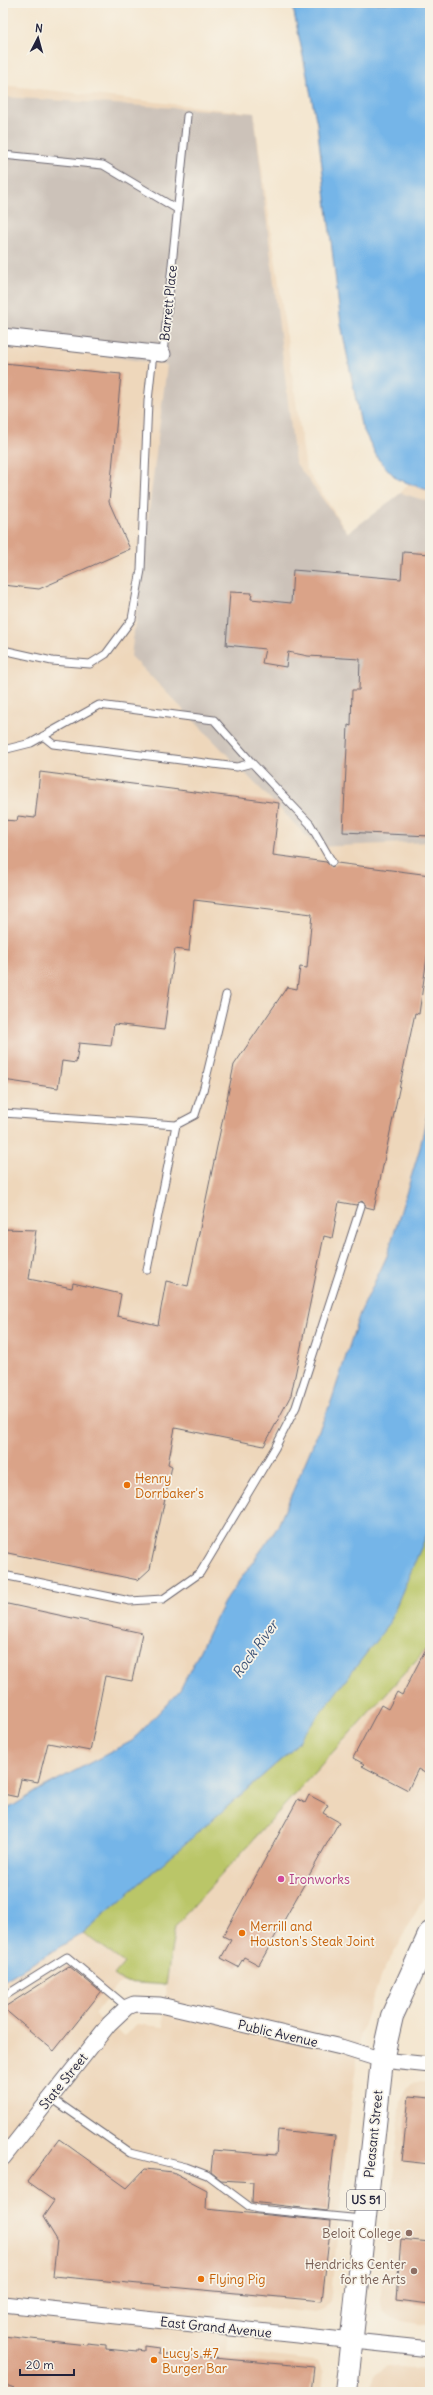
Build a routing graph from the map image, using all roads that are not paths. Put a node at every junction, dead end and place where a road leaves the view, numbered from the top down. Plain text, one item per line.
1 (187, 116) dead end
2 (3, 155) edge
3 (177, 209) junction
4 (3, 336) edge
5 (158, 353) junction
6 (3, 650) edge
7 (43, 736) junction
8 (3, 750) edge
9 (252, 763) junction
10 (332, 862) dead end
11 (226, 995) dead end
12 (3, 1113) edge
13 (176, 1125) junction
14 (361, 1206) dead end
15 (147, 1270) dead end
16 (3, 1575) edge
17 (430, 1933) edge
18 (3, 1997) edge
19 (127, 2007) junction
20 (382, 2060) junction
21 (430, 2065) edge
22 (50, 2097) junction
23 (3, 2158) edge
24 (364, 2220) junction
25 (3, 2304) edge
26 (352, 2341) junction
27 (430, 2349) edge
28 (346, 2392) edge

1 - 3 lane, Barrett Place
2 - 3 lane
3 - 5 lane, Barrett Place
4 - 5 street, Barrett Place
5 - 6 lane
7 - 8 lane
7 - 9 lane
7 - 9 lane
9 - 10 lane
11 - 13 lane
12 - 13 lane
13 - 15 lane
14 - 16 lane
17 - 20 main road, Pleasant Street / US 51
18 - 19 lane
19 - 20 street, Public Avenue
19 - 22 street, State Street
20 - 21 street, Public Avenue
20 - 24 main road, Pleasant Street / US 51
22 - 23 street, State Street
22 - 24 lane
24 - 26 main road, Pleasant Street / US 51
25 - 26 street, East Grand Avenue
26 - 27 street, East Grand Avenue
26 - 28 main road, Pleasant Street / US 51

